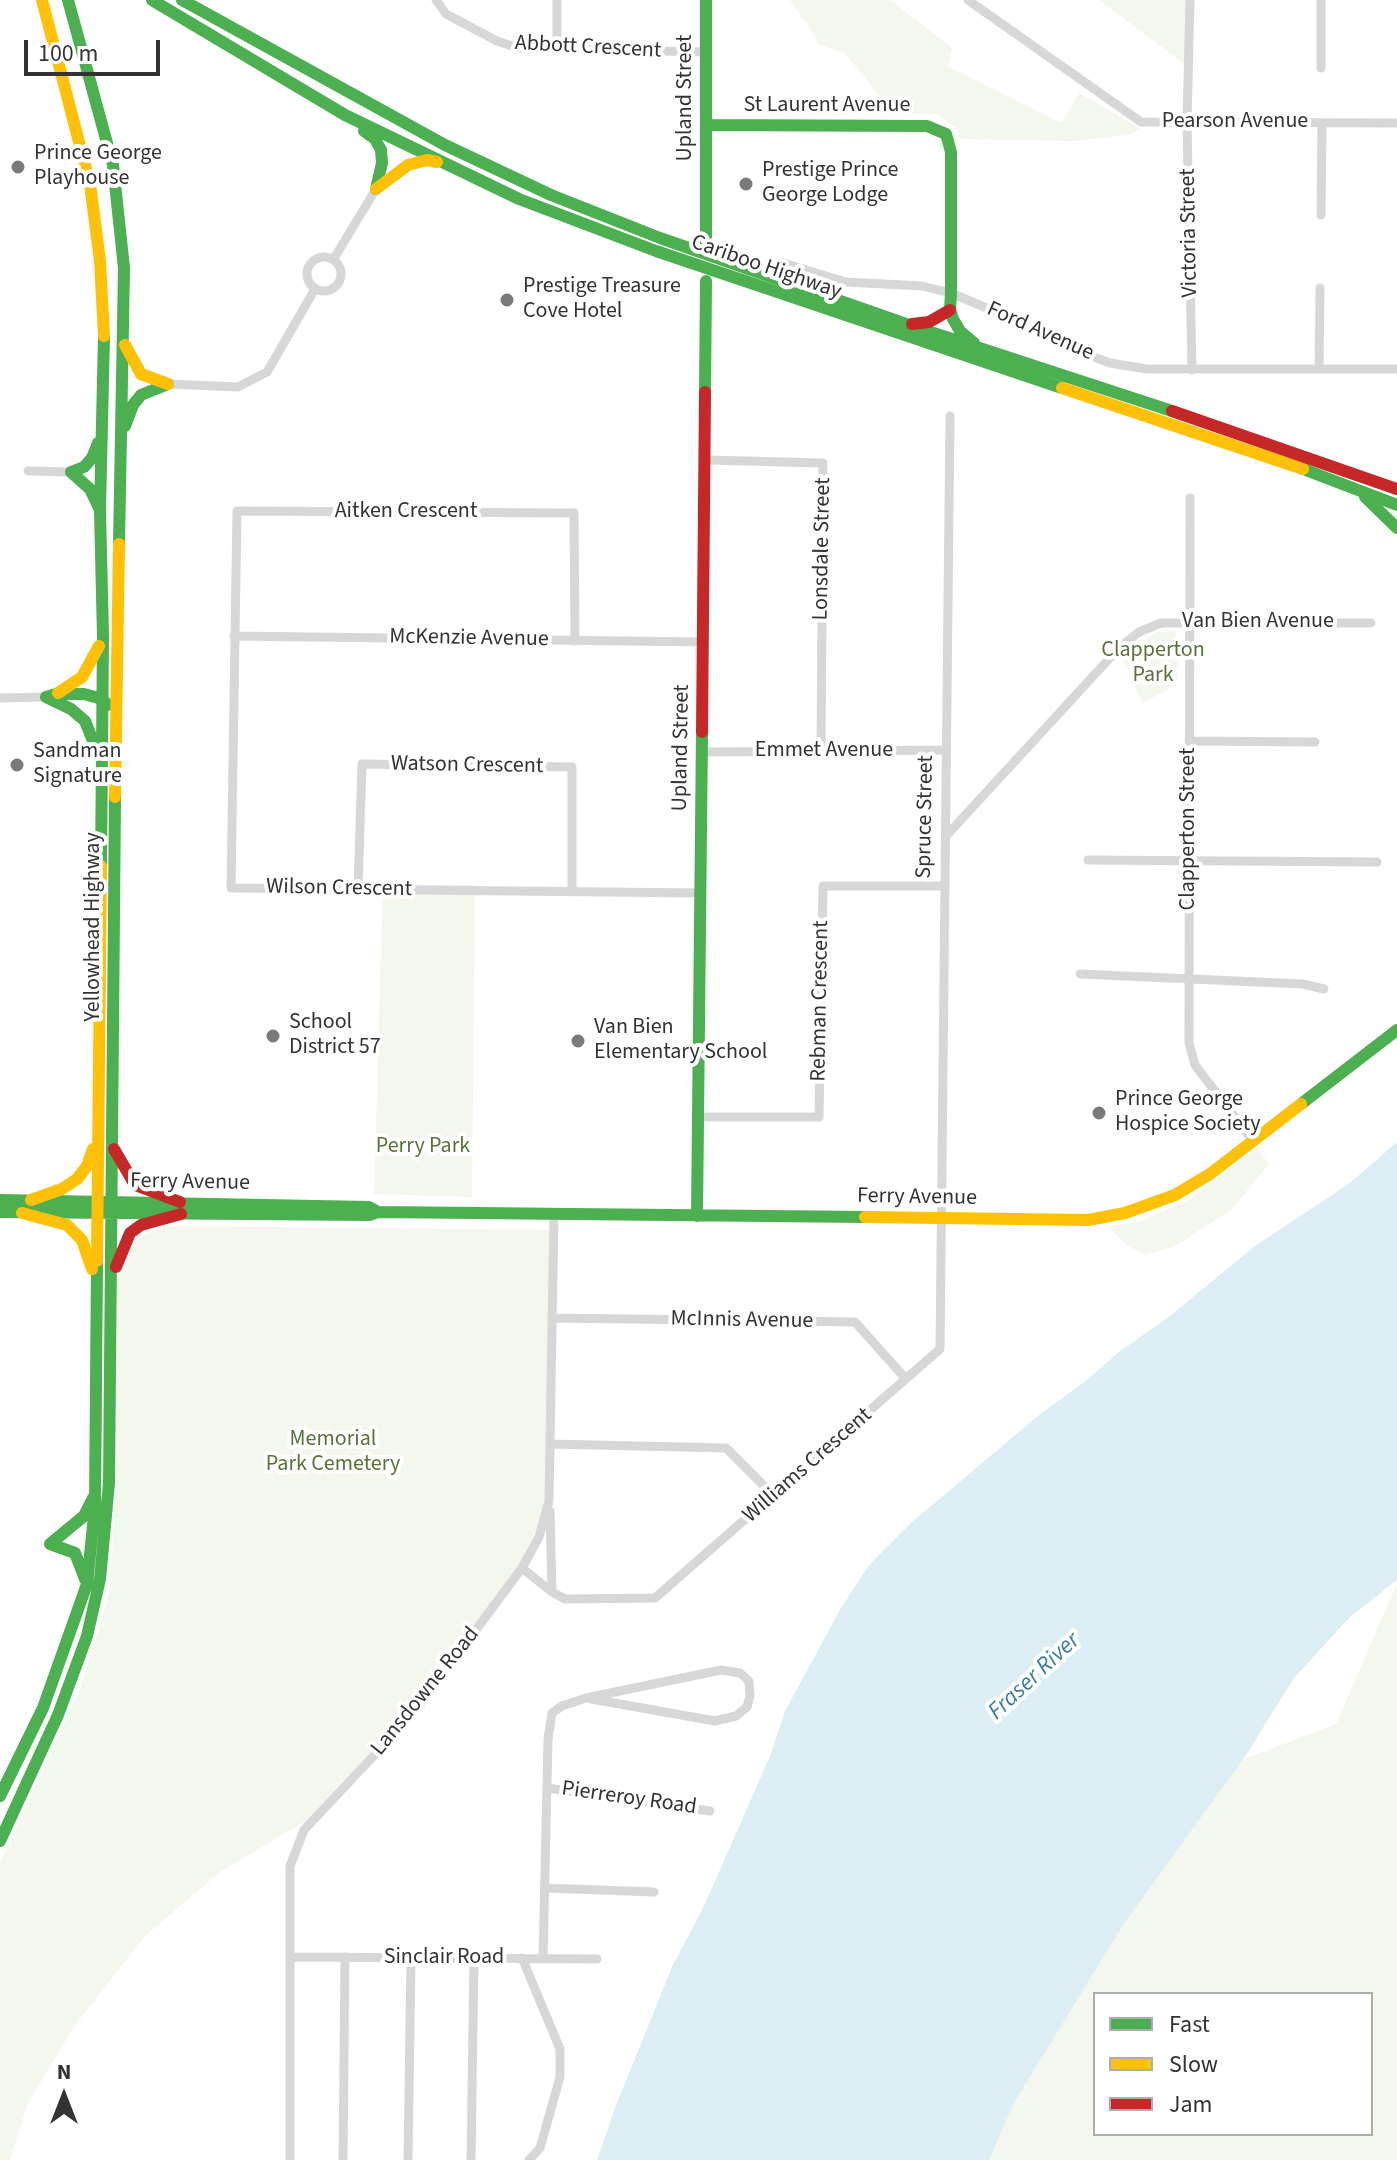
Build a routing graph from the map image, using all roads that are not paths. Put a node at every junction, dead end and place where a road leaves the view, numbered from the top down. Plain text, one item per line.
1 (42, 0) edge
2 (68, 0) edge
3 (79, 0) edge
4 (152, 0) edge
5 (182, 0) edge
6 (436, 0) edge
7 (557, 0) edge
8 (706, 0) edge
9 (968, 0) edge
10 (1190, 0) edge
11 (1321, 0) edge
12 (557, 49) junction
13 (706, 52) junction
14 (1321, 68) dead end
15 (99, 109) junction
16 (345, 115) junction
17 (1187, 122) junction
18 (1322, 123) junction
19 (1397, 123) edge
20 (706, 125) junction
21 (405, 145) junction
22 (445, 145) junction
23 (444, 163) junction
24 (380, 172) junction
25 (376, 189) junction
26 (1321, 215) dead end
27 (706, 244) dead end
28 (333, 260) junction
29 (783, 263) dead end
30 (706, 281) dead end
31 (1320, 288) dead end
32 (315, 289) junction
33 (951, 293) junction
34 (950, 310) junction
35 (906, 324) junction
36 (122, 337) junction
37 (979, 347) junction
38 (1319, 369) junction
39 (1397, 369) edge
40 (1192, 370) junction
41 (168, 384) junction
42 (950, 416) dead end
43 (102, 430) junction
44 (121, 435) junction
45 (706, 460) junction
46 (28, 471) dead end
47 (71, 472) junction
48 (1343, 483) junction
49 (1397, 489) edge
50 (1190, 498) dead end
51 (1397, 505) edge
52 (100, 510) junction
53 (1397, 528) edge
54 (1190, 622) junction
55 (1371, 623) dead end
56 (234, 636) junction
57 (103, 637) junction
58 (575, 641) junction
59 (704, 642) junction
60 (51, 696) junction
61 (0, 698) edge
62 (102, 699) junction
63 (1189, 741) junction
64 (1315, 742) dead end
65 (115, 746) junction
66 (946, 750) junction
67 (703, 752) junction
68 (821, 752) junction
69 (101, 768) junction
70 (946, 836) junction
71 (1088, 860) dead end
72 (1189, 862) junction
73 (1377, 862) dead end
74 (945, 886) junction
75 (358, 889) junction
76 (572, 892) junction
77 (700, 893) junction
78 (1080, 974) dead end
79 (1189, 981) junction
80 (1324, 989) dead end
81 (1397, 1030) edge
82 (698, 1117) junction
83 (97, 1136) junction
84 (1253, 1141) junction
85 (113, 1146) junction
86 (0, 1200) edge
87 (31, 1200) junction
88 (97, 1207) junction
89 (112, 1207) junction
90 (180, 1208) junction
91 (0, 1212) edge
92 (22, 1213) junction
93 (554, 1214) junction
94 (697, 1216) junction
95 (940, 1219) junction
96 (112, 1280) junction
97 (96, 1282) junction
98 (552, 1318) junction
99 (906, 1379) junction
100 (550, 1444) junction
101 (93, 1496) junction
102 (774, 1496) junction
103 (549, 1501) junction
104 (522, 1568) junction
105 (87, 1584) junction
106 (552, 1592) junction
107 (586, 1698) junction
108 (547, 1788) junction
109 (0, 1796) edge
110 (710, 1811) dead end
111 (0, 1841) edge
112 (545, 1888) junction
113 (654, 1892) dead end
114 (291, 1957) junction
115 (345, 1957) junction
116 (411, 1958) junction
117 (474, 1958) junction
118 (522, 1958) junction
119 (543, 1959) junction
120 (597, 1959) dead end
121 (290, 2160) edge
122 (343, 2160) edge
123 (408, 2160) edge
124 (471, 2160) edge
125 (529, 2160) edge

1 - 43 main road, Yellowhead Highway
2 - 15 main road, Yellowhead Highway
3 - 15 main road
4 - 16 main road, Cariboo Highway
5 - 22 main road, Cariboo Highway
6 - 12 street, Abbott Crescent
7 - 12 street
8 - 13 main road, Upland Street
9 - 17 street, Pearson Avenue
10 - 17 street, Victoria Street
11 - 14 street
12 - 13 street, Abbott Crescent
13 - 20 main road, Upland Street
15 - 36 main road, Yellowhead Highway
16 - 21 main road, Cariboo Highway
16 - 24 main road
17 - 18 street, Pearson Avenue
17 - 40 street, Victoria Street
18 - 19 street, Pearson Avenue
18 - 26 street
20 - 27 main road, Upland Street
20 - 33 main road, St Laurent Avenue
21 - 22 main road
21 - 23 main road, Cariboo Highway
21 - 24 main road
22 - 35 main road, Cariboo Highway
23 - 25 main road
23 - 48 main road, Cariboo Highway
24 - 25 main road
25 - 28 street
28 - 32 street
28 - 32 street
29 - 33 street, Ford Avenue
30 - 45 main road, Upland Street
31 - 38 street
32 - 41 street
33 - 34 main road
33 - 40 street, Ford Avenue
34 - 35 main road
34 - 37 main road
35 - 37 main road, Cariboo Highway
36 - 41 main road
36 - 44 main road, Yellowhead Highway
37 - 49 main road, Cariboo Highway
38 - 39 street, Ford Avenue
38 - 40 street, Ford Avenue
41 - 44 main road
42 - 66 street, Spruce Street
43 - 47 main road
43 - 52 main road, Yellowhead Highway
44 - 65 main road, Yellowhead Highway
45 - 59 main road, Upland Street
45 - 68 street, Lonsdale Street
46 - 47 street
47 - 52 main road
48 - 51 main road, Cariboo Highway
48 - 53 main road
50 - 54 street, Clapperton Street
52 - 57 main road, Yellowhead Highway
54 - 55 street, Van Bien Avenue
54 - 63 street, Clapperton Street
54 - 70 street, Van Bien Avenue
56 - 58 street, McKenzie Avenue
56 - 58 street, Aitken Crescent
56 - 75 street, Wilson Crescent
57 - 60 main road
57 - 62 main road, Yellowhead Highway
58 - 59 street, McKenzie Avenue
59 - 67 main road, Upland Street
60 - 61 street
60 - 62 main road
60 - 69 main road
62 - 65 main road
62 - 69 main road, Yellowhead Highway
63 - 64 street
63 - 72 street, Clapperton Street
65 - 85 main road, Yellowhead Highway
66 - 68 street, Emmet Avenue
66 - 70 street, Spruce Street
67 - 68 street, Emmet Avenue
67 - 77 main road, Upland Street
69 - 83 main road, Yellowhead Highway
70 - 74 street, Spruce Street
71 - 72 street
72 - 73 street
72 - 79 street, Clapperton Street
74 - 82 street, Rebman Crescent
74 - 95 street, Spruce Street
75 - 76 street, Wilson Crescent
75 - 76 street, Watson Crescent
76 - 77 street, Wilson Crescent
77 - 82 main road, Upland Street
78 - 79 street
79 - 80 street
79 - 84 street, Clapperton Street
81 - 84 main road, Ferry Avenue
82 - 94 main road, Upland Street
83 - 87 main road
83 - 88 main road, Yellowhead Highway
84 - 95 main road, Ferry Avenue
85 - 89 main road, Yellowhead Highway
85 - 90 main road
86 - 87 main road, Ferry Avenue
87 - 88 main road, Ferry Avenue
88 - 89 main road, Ferry Avenue
88 - 92 main road, Ferry Avenue
88 - 97 main road, Yellowhead Highway
89 - 90 main road, Ferry Avenue
89 - 96 main road, Yellowhead Highway
90 - 93 main road, Ferry Avenue
90 - 96 main road
91 - 92 main road, Ferry Avenue
92 - 97 main road
93 - 94 main road, Ferry Avenue
93 - 98 street, Lansdowne Road
94 - 95 main road, Ferry Avenue
95 - 99 street, Williams Crescent
96 - 111 main road, Yellowhead Highway
97 - 101 main road, Yellowhead Highway
98 - 99 street, McInnis Avenue
98 - 100 street, Lansdowne Road
99 - 102 street, Williams Crescent
100 - 102 street
100 - 103 street, Lansdowne Road
101 - 105 main road, Yellowhead Highway
101 - 105 main road
102 - 106 street, Williams Crescent
103 - 104 street, Lansdowne Road
103 - 106 street
104 - 106 street, Williams Crescent
104 - 114 street, Lansdowne Road
105 - 109 main road, Yellowhead Highway
107 - 107 street, Pierreroy Road
107 - 108 street, Pierreroy Road
108 - 110 street, Pierreroy Road
108 - 112 street, Pierreroy Road
112 - 113 street
112 - 119 street, Pierreroy Road
114 - 115 street, Sinclair Road
114 - 121 street, Lansdowne Road
115 - 116 street, Sinclair Road
115 - 122 street
116 - 117 street, Sinclair Road
116 - 123 street
117 - 118 street, Sinclair Road
117 - 124 street
118 - 119 street, Sinclair Road
118 - 125 street
119 - 120 street, Sinclair Road

